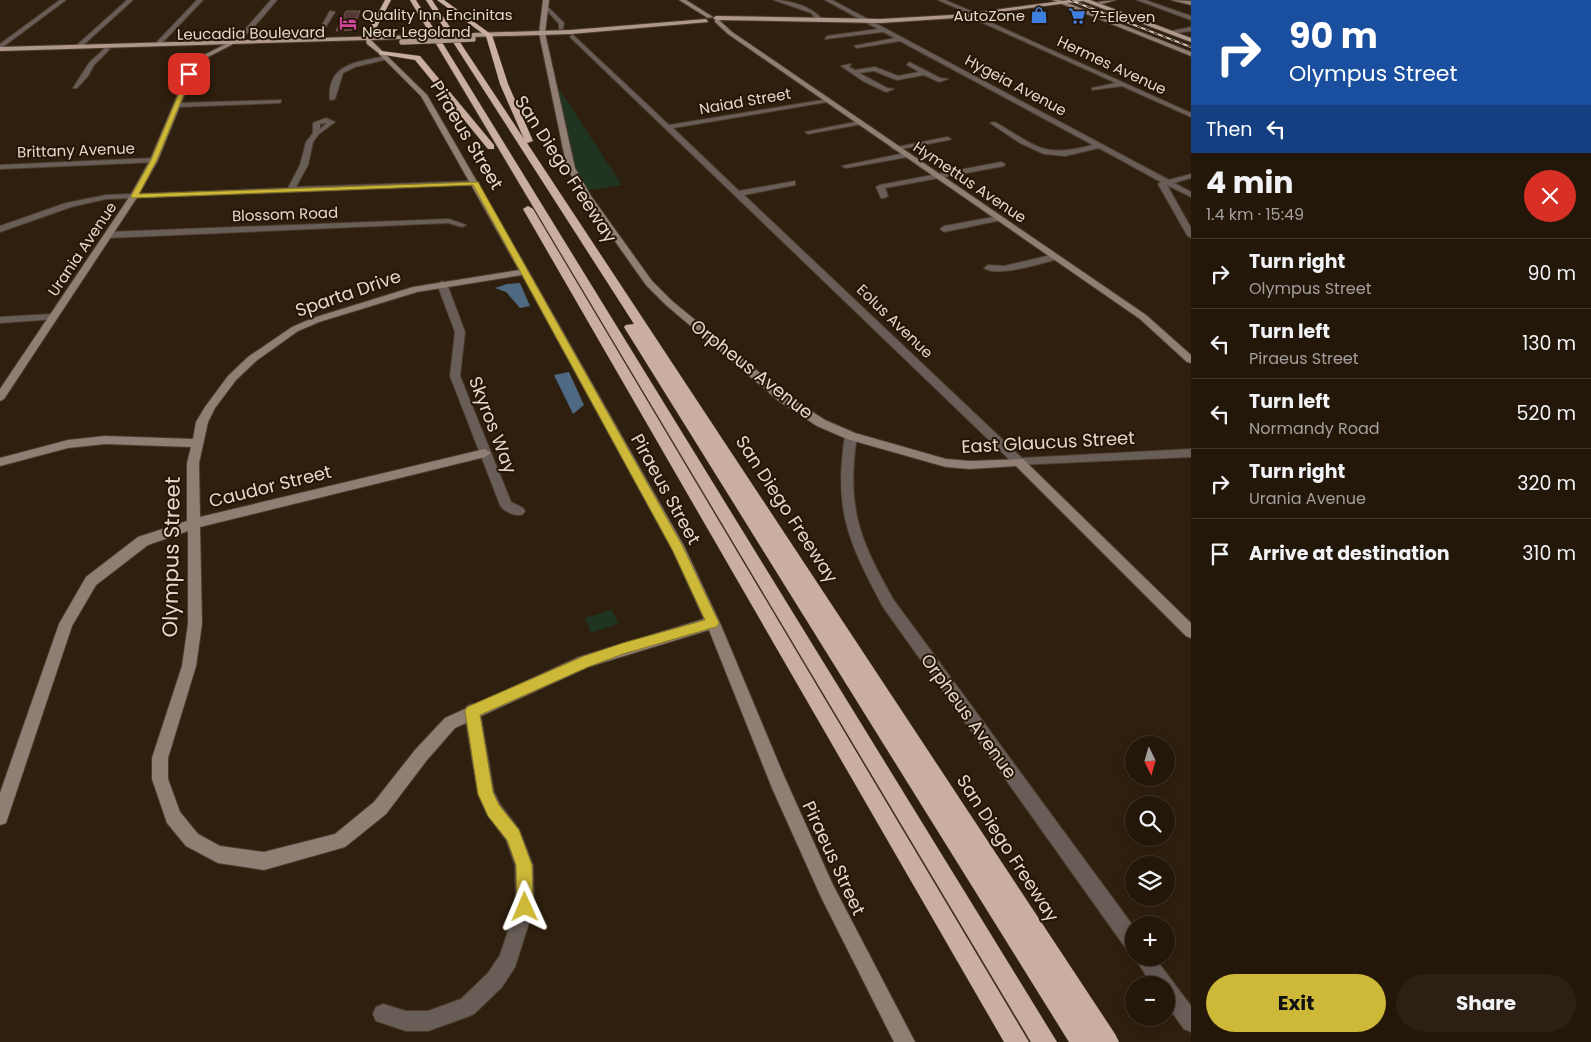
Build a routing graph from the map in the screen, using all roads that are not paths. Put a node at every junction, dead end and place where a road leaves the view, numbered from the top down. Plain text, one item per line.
1 (63, 0) edge
2 (130, 0) edge
3 (200, 0) edge
4 (274, 0) edge
5 (388, 0) edge
6 (404, 0) edge
7 (413, 0) edge
8 (422, 0) edge
9 (429, 0) edge
10 (440, 0) edge
11 (682, 0) edge
12 (777, 0) edge
13 (828, 0) edge
14 (1055, 0) edge
15 (1084, 0) edge
16 (1095, 0) edge
17 (1113, 0) edge
18 (1140, 0) edge
19 (1163, 0) edge
20 (1174, 0) edge
21 (942, 1) edge
22 (1101, 2) junction
23 (546, 3) edge
24 (1062, 3) junction
25 (1191, 3) edge
26 (1191, 10) edge
27 (332, 12) dead end
28 (972, 14) junction
29 (1191, 18) edge
30 (711, 19) junction
31 (819, 20) junction
32 (866, 21) junction
33 (651, 26) junction
34 (561, 28) dead end
35 (1191, 29) edge
36 (884, 30) junction
37 (1177, 31) junction
38 (1170, 32) junction
39 (542, 35) junction
40 (572, 36) junction
41 (1191, 36) edge
42 (489, 37) junction
43 (827, 38) dead end
44 (901, 39) junction
45 (315, 40) junction
46 (1191, 40) edge
47 (369, 41) junction
48 (157, 44) junction
49 (230, 45) junction
50 (857, 46) dead end
51 (78, 47) junction
52 (107, 49) junction
53 (0, 50) edge
54 (1191, 54) edge
55 (384, 56) junction
56 (873, 62) dead end
57 (923, 62) dead end
58 (849, 65) dead end
59 (876, 69) junction
60 (854, 72) junction
61 (925, 73) junction
62 (897, 78) junction
63 (452, 80) dead end
64 (945, 80) dead end
65 (908, 84) dead end
66 (1124, 84) junction
67 (75, 87) dead end
68 (891, 88) dead end
69 (1094, 89) dead end
70 (332, 99) dead end
71 (827, 100) junction
72 (279, 101) dead end
73 (464, 102) dead end
74 (177, 105) junction
75 (1191, 115) edge
76 (860, 123) junction
77 (994, 123) dead end
78 (668, 128) junction
79 (808, 132) dead end
80 (317, 133) dead end
81 (947, 139) dead end
82 (1100, 146) junction
83 (491, 147) junction
84 (896, 148) junction
85 (528, 152) junction
86 (905, 154) junction
87 (154, 160) junction
88 (1001, 164) dead end
89 (846, 166) dead end
90 (0, 167) edge
91 (937, 176) junction
92 (1191, 176) edge
93 (1166, 182) junction
94 (475, 183) junction
95 (792, 183) dead end
96 (291, 190) junction
97 (737, 194) junction
98 (1191, 195) edge
99 (134, 196) junction
100 (884, 196) dead end
101 (999, 218) junction
102 (462, 225) dead end
103 (0, 228) edge
104 (944, 230) dead end
105 (108, 235) junction
106 (1191, 235) edge
107 (1055, 257) junction
108 (988, 268) dead end
109 (525, 272) junction
110 (442, 284) junction
111 (53, 317) junction
112 (0, 320) edge
113 (1191, 360) edge
114 (0, 397) edge
115 (851, 436) junction
116 (196, 443) junction
117 (1191, 452) edge
118 (485, 453) junction
119 (0, 462) edge
120 (1019, 462) junction
121 (519, 511) dead end
122 (195, 524) junction
123 (712, 623) junction
124 (1191, 632) edge
125 (472, 711) junction
126 (0, 818) edge
127 (1125, 931) edge
128 (1175, 1000) edge
129 (383, 1014) dead end
130 (1191, 1022) edge
131 (905, 1042) edge
132 (1017, 1042) edge
133 (1045, 1042) edge
134 (1083, 1042) edge
135 (1107, 1042) edge

1 - 53 street
2 - 51 street
3 - 48 street
4 - 49 street
5 - 47 highway
6 - 63 highway
7 - 133 highway
8 - 134 highway
9 - 85 highway, San Diego Freeway
10 - 42 highway
11 - 30 street, Hymettus Avenue
12 - 31 street
13 - 32 street, Hygeia Avenue
14 - 24 street
15 - 24 main road, Leucadia Boulevard
15 - 38 main road
16 - 22 main road
17 - 22 street
18 - 29 street
19 - 26 street
20 - 25 street
21 - 28 street, Hermes Avenue
22 - 37 main road
23 - 34 street
23 - 39 street, Orpheus Avenue
24 - 28 main road, Leucadia Boulevard
24 - 54 street
27 - 45 street
28 - 32 main road, Leucadia Boulevard
28 - 66 street, Hermes Avenue
30 - 31 main road, Leucadia Boulevard
30 - 33 main road, Leucadia Boulevard
30 - 71 street, Hymettus Avenue
31 - 32 main road, Leucadia Boulevard
32 - 36 street, Hygeia Avenue
33 - 39 main road, Leucadia Boulevard
33 - 40 main road, Leucadia Boulevard
35 - 37 street
36 - 43 street
36 - 44 street, Hygeia Avenue
37 - 38 street
37 - 41 main road
38 - 46 main road
39 - 40 main road, Leucadia Boulevard
39 - 42 main road, Leucadia Boulevard
39 - 115 street, Orpheus Avenue
40 - 78 street, Eolus Avenue
42 - 47 main road, Leucadia Boulevard, bridge
42 - 85 highway
44 - 50 street
44 - 82 street, Hygeia Avenue
45 - 47 main road, Leucadia Boulevard
45 - 49 main road, Leucadia Boulevard
47 - 49 main road, Leucadia Boulevard
47 - 55 main road, Piraeus Street
48 - 49 main road, Leucadia Boulevard
48 - 51 main road, Leucadia Boulevard
49 - 52 main road, Leucadia Boulevard
49 - 74 street, Urania Avenue
51 - 53 main road, Leucadia Boulevard
52 - 53 main road, Leucadia Boulevard
52 - 67 street
55 - 70 street
55 - 83 highway
55 - 94 street, Piraeus Street
56 - 59 street
57 - 61 street
58 - 60 street
59 - 60 street
59 - 62 street
60 - 68 street
61 - 62 street
61 - 64 street
62 - 65 street
66 - 69 street
66 - 75 street, Hermes Avenue
71 - 76 street, Hymettus Avenue
71 - 78 street, Naiad Street
72 - 74 street
73 - 83 highway
74 - 87 street, Urania Avenue
76 - 79 street
76 - 84 street, Hymettus Avenue
77 - 82 street
78 - 97 street, Eolus Avenue
80 - 96 street
81 - 84 street
82 - 93 street, Hygeia Avenue
83 - 132 highway
84 - 86 street, Hymettus Avenue
85 - 135 highway, San Diego Freeway
86 - 89 street
86 - 91 street, Hymettus Avenue
87 - 90 street, Brittany Avenue
87 - 99 street, Urania Avenue
88 - 91 street
91 - 100 street
91 - 101 street, Hymettus Avenue
92 - 93 street
93 - 98 street, Hygeia Avenue
93 - 106 street
94 - 96 street
94 - 109 street, Piraeus Street
95 - 97 street
96 - 99 street
97 - 120 street, Eolus Avenue
99 - 103 street
99 - 105 street, Urania Avenue
101 - 104 street
101 - 107 street, Hymettus Avenue
102 - 105 street, Blossom Road
105 - 111 street, Urania Avenue
107 - 108 street
107 - 113 street, Hymettus Avenue
109 - 110 street, Sparta Drive
109 - 123 street, Piraeus Street
110 - 116 street, Sparta Drive
110 - 118 street, Skyros Way
111 - 112 street
111 - 114 street, Urania Avenue
115 - 120 street, East Glaucus Street
115 - 127 street, Orpheus Avenue
116 - 119 street
116 - 122 street, Olympus Street
117 - 120 street, East Glaucus Street
118 - 121 street, Skyros Way
118 - 122 street, Caudor Street
120 - 124 street, Eolus Avenue
122 - 125 street, Olympus Street
122 - 126 street, Caudor Street
123 - 125 street, Olympus Street
123 - 131 street, Piraeus Street
125 - 129 street
128 - 130 street

